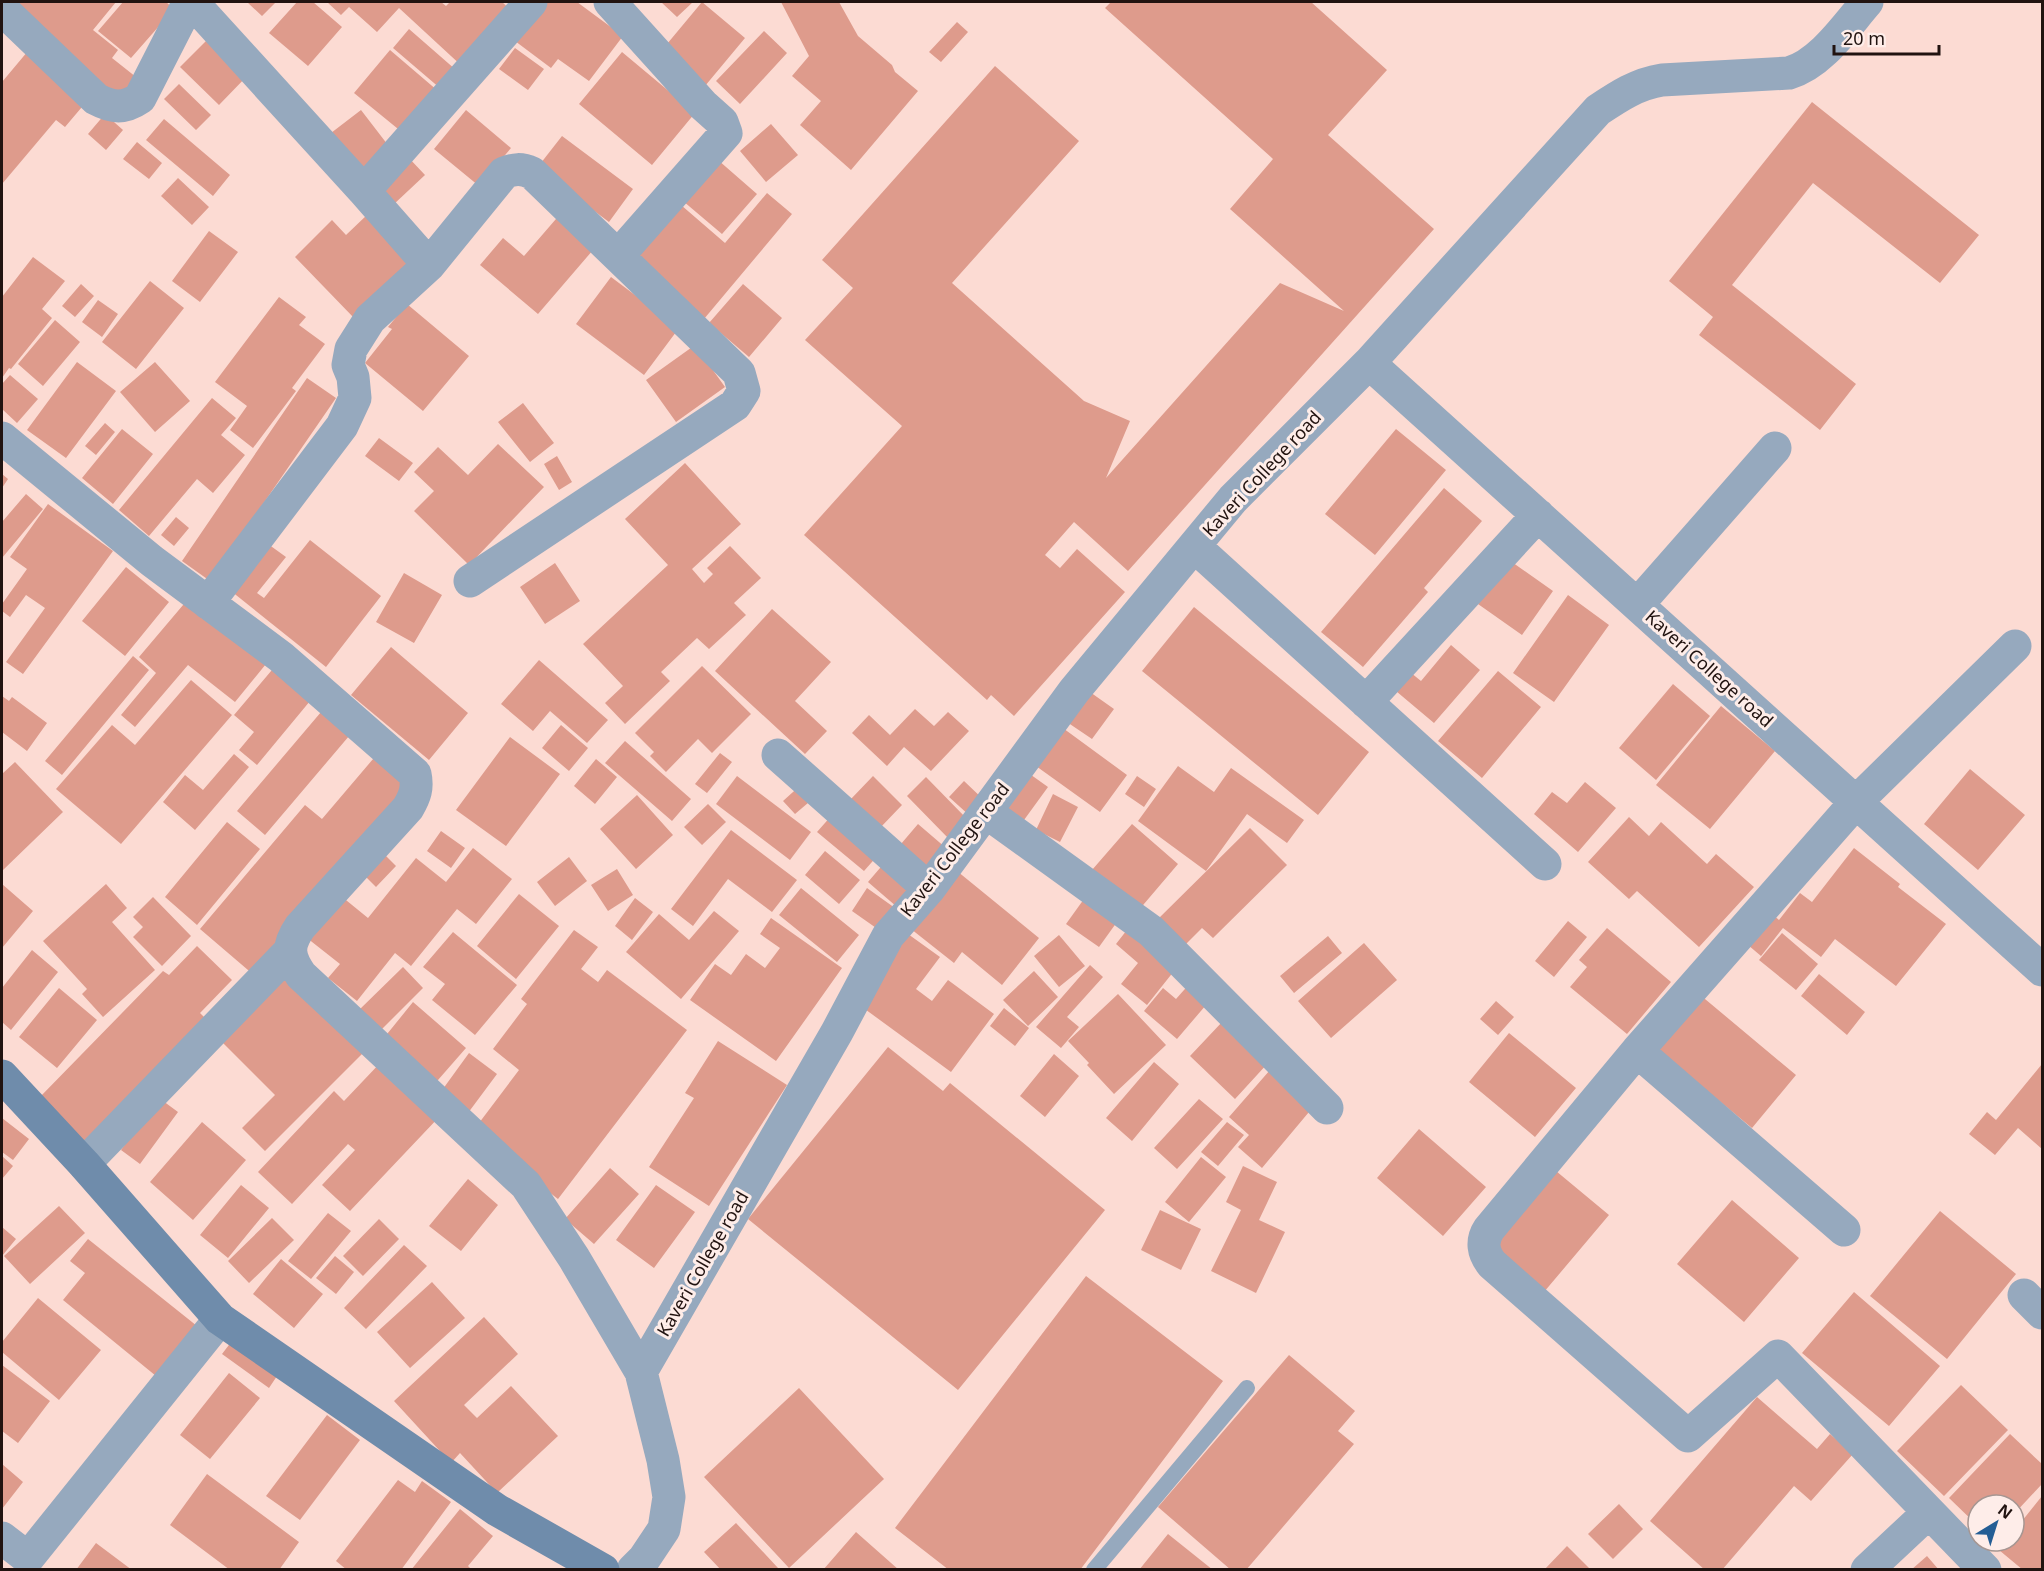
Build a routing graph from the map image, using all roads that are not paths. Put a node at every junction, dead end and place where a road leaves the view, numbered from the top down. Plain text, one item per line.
1 (190, 2) edge
2 (531, 2) edge
3 (610, 2) edge
4 (1868, 2) edge
5 (2, 9) edge
6 (364, 191) junction
7 (618, 256) junction
8 (429, 265) junction
9 (1369, 363) junction
10 (2, 438) edge
11 (1775, 448) dead end
12 (1538, 514) junction
13 (1194, 546) junction
14 (470, 580) dead end
15 (208, 603) junction
16 (1638, 604) junction
17 (2015, 646) dead end
18 (1366, 702) junction
19 (778, 755) dead end
20 (1856, 802) junction
21 (986, 812) junction
22 (1545, 864) dead end
23 (929, 889) junction
24 (290, 951) junction
25 (2043, 970) edge
26 (1637, 1051) junction
27 (2, 1076) edge
28 (1328, 1108) dead end
29 (84, 1164) junction
30 (1844, 1230) dead end
31 (220, 1319) junction
32 (641, 1372) junction
33 (1247, 1388) dead end
34 (1928, 1513) junction
35 (2, 1539) edge
36 (23, 1564) edge
37 (603, 1569) edge
38 (633, 1569) edge
39 (1094, 1569) edge
40 (1867, 1569) edge
41 (1984, 1569) edge

1 - 5 street
1 - 6 street
2 - 6 street
3 - 7 street
4 - 9 street
6 - 8 street
7 - 8 street
7 - 14 street
8 - 15 street
9 - 12 street, Kaveri College road
9 - 13 street, Kaveri College road
10 - 15 street
11 - 16 street
12 - 16 street, Kaveri College road
12 - 18 street
13 - 18 street
13 - 21 street, Kaveri College road
15 - 24 street
16 - 20 street, Kaveri College road
17 - 20 street
18 - 22 street
19 - 23 street
20 - 25 street, Kaveri College road
20 - 26 street
21 - 23 street, Kaveri College road
21 - 28 street
23 - 32 street, Kaveri College road
24 - 29 street
24 - 32 street
26 - 30 street
26 - 34 street
27 - 29 street
29 - 31 street
31 - 36 street
31 - 37 street
32 - 38 street
33 - 39 lane
34 - 40 street
34 - 41 street
35 - 36 street

